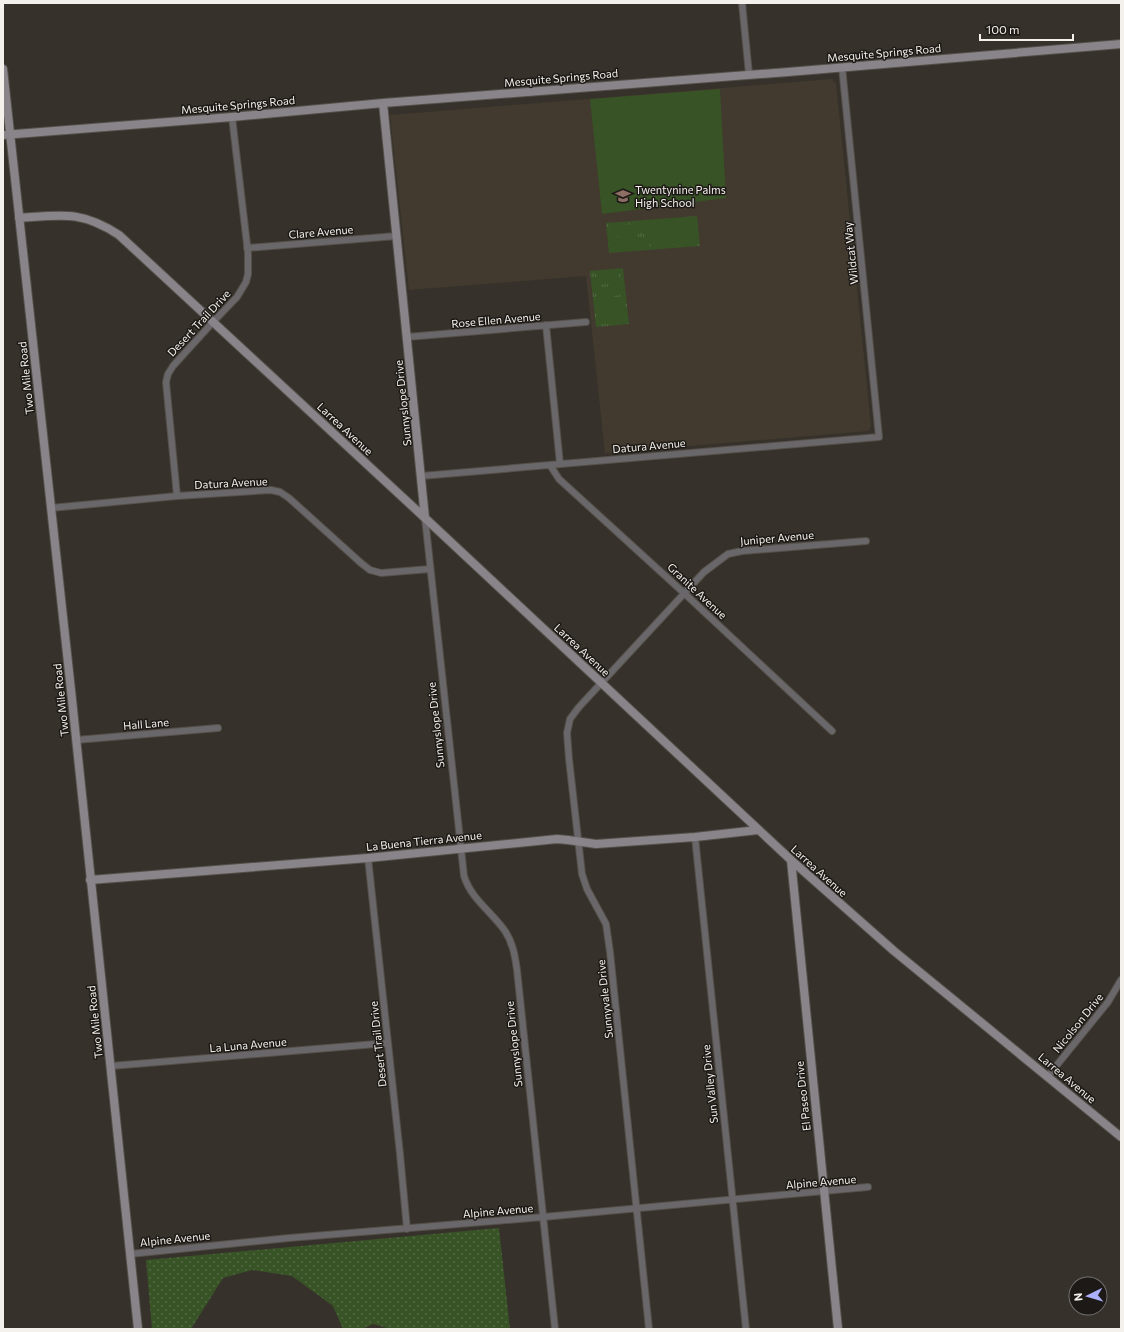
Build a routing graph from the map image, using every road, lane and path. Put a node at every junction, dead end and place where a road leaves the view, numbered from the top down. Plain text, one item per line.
1 (742, 3) edge
2 (1121, 44) edge
3 (842, 67) junction
4 (3, 69) edge
5 (749, 74) junction
6 (383, 103) junction
7 (232, 117) junction
8 (7, 134) edge
9 (19, 218) junction
10 (396, 236) junction
11 (247, 248) junction
12 (212, 322) junction
13 (586, 322) dead end
14 (546, 325) junction
15 (407, 337) junction
16 (879, 437) joint
17 (560, 464) junction
18 (550, 465) junction
19 (421, 476) junction
20 (177, 496) junction
21 (51, 508) junction
22 (425, 518) junction
23 (866, 541) dead end
24 (430, 569) junction
25 (684, 593) junction
26 (601, 683) junction
27 (218, 728) dead end
28 (832, 731) dead end
29 (76, 740) junction
30 (758, 830) junction
31 (695, 837) junction
32 (578, 841) junction
33 (461, 848) junction
34 (368, 858) junction
35 (791, 860) junction
36 (90, 880) junction
37 (1121, 980) edge
38 (388, 1043) junction
39 (111, 1066) junction
40 (1048, 1076) junction
41 (1121, 1137) edge
42 (868, 1187) dead end
43 (824, 1192) junction
44 (732, 1199) junction
45 (637, 1208) junction
46 (543, 1217) junction
47 (407, 1229) junction
48 (130, 1254) junction
49 (138, 1329) edge
50 (555, 1329) edge
51 (649, 1329) edge
52 (746, 1329) edge
53 (838, 1329) edge

1 - 5 street
2 - 3 main road, Mesquite Springs Road
3 - 5 main road, Mesquite Springs Road
3 - 16 street, Wildcat Way
4 - 8 main road, Two Mile Road
5 - 6 main road, Mesquite Springs Road
6 - 7 main road, Mesquite Springs Road
6 - 10 main road, Sunnyslope Drive
7 - 8 main road, Mesquite Springs Road
7 - 11 street, Desert Trail Drive
8 - 9 main road, Two Mile Road
9 - 12 main road, Larrea Avenue
9 - 21 main road, Two Mile Road
10 - 11 street, Clare Avenue
10 - 15 main road, Sunnyslope Drive
11 - 12 street, Desert Trail Drive
12 - 20 street, Desert Trail Drive
12 - 22 main road, Larrea Avenue
13 - 14 street, Rose Ellen Avenue
14 - 15 street, Rose Ellen Avenue
14 - 17 street
15 - 19 main road, Sunnyslope Drive
16 - 17 street, Datura Avenue
17 - 18 street, Datura Avenue
18 - 19 street, Datura Avenue
18 - 25 street, Granite Avenue
19 - 22 main road, Sunnyslope Drive
20 - 21 street, Datura Avenue
20 - 24 street, Datura Avenue
21 - 29 main road, Two Mile Road
22 - 24 street, Sunnyslope Drive
22 - 26 main road, Larrea Avenue
23 - 25 street, Juniper Avenue
24 - 33 street, Sunnyslope Drive
25 - 26 street, Juniper Avenue
25 - 28 street, Granite Avenue
26 - 30 main road, Larrea Avenue
26 - 32 street, Sunnyvale Drive
27 - 29 street, Hall Lane
29 - 36 main road, Two Mile Road
30 - 31 main road, La Buena Tierra Avenue
30 - 35 main road, Larrea Avenue
31 - 32 main road, La Buena Tierra Avenue
31 - 44 street, Sun Valley Drive
32 - 33 main road, La Buena Tierra Avenue
32 - 45 street, Sunnyvale Drive
33 - 34 main road, La Buena Tierra Avenue
33 - 46 street, Sunnyslope Drive
34 - 36 main road, La Buena Tierra Avenue
34 - 38 street, Desert Trail Drive
35 - 40 main road, Larrea Avenue
35 - 43 main road, El Paseo Drive
36 - 39 main road, Two Mile Road
37 - 40 street, Nicolson Drive
38 - 39 street, La Luna Avenue
38 - 47 street, Desert Trail Drive
39 - 48 main road, Two Mile Road
40 - 41 main road, Larrea Avenue
42 - 43 street, Alpine Avenue
43 - 44 street, Alpine Avenue
43 - 53 main road, El Paseo Drive
44 - 45 street, Alpine Avenue
44 - 52 street, Sun Valley Drive
45 - 46 street, Alpine Avenue
45 - 51 street, Sunnyvale Drive
46 - 47 street, Alpine Avenue
46 - 50 street, Sunnyslope Drive
47 - 48 street, Alpine Avenue
48 - 49 main road, Two Mile Road

